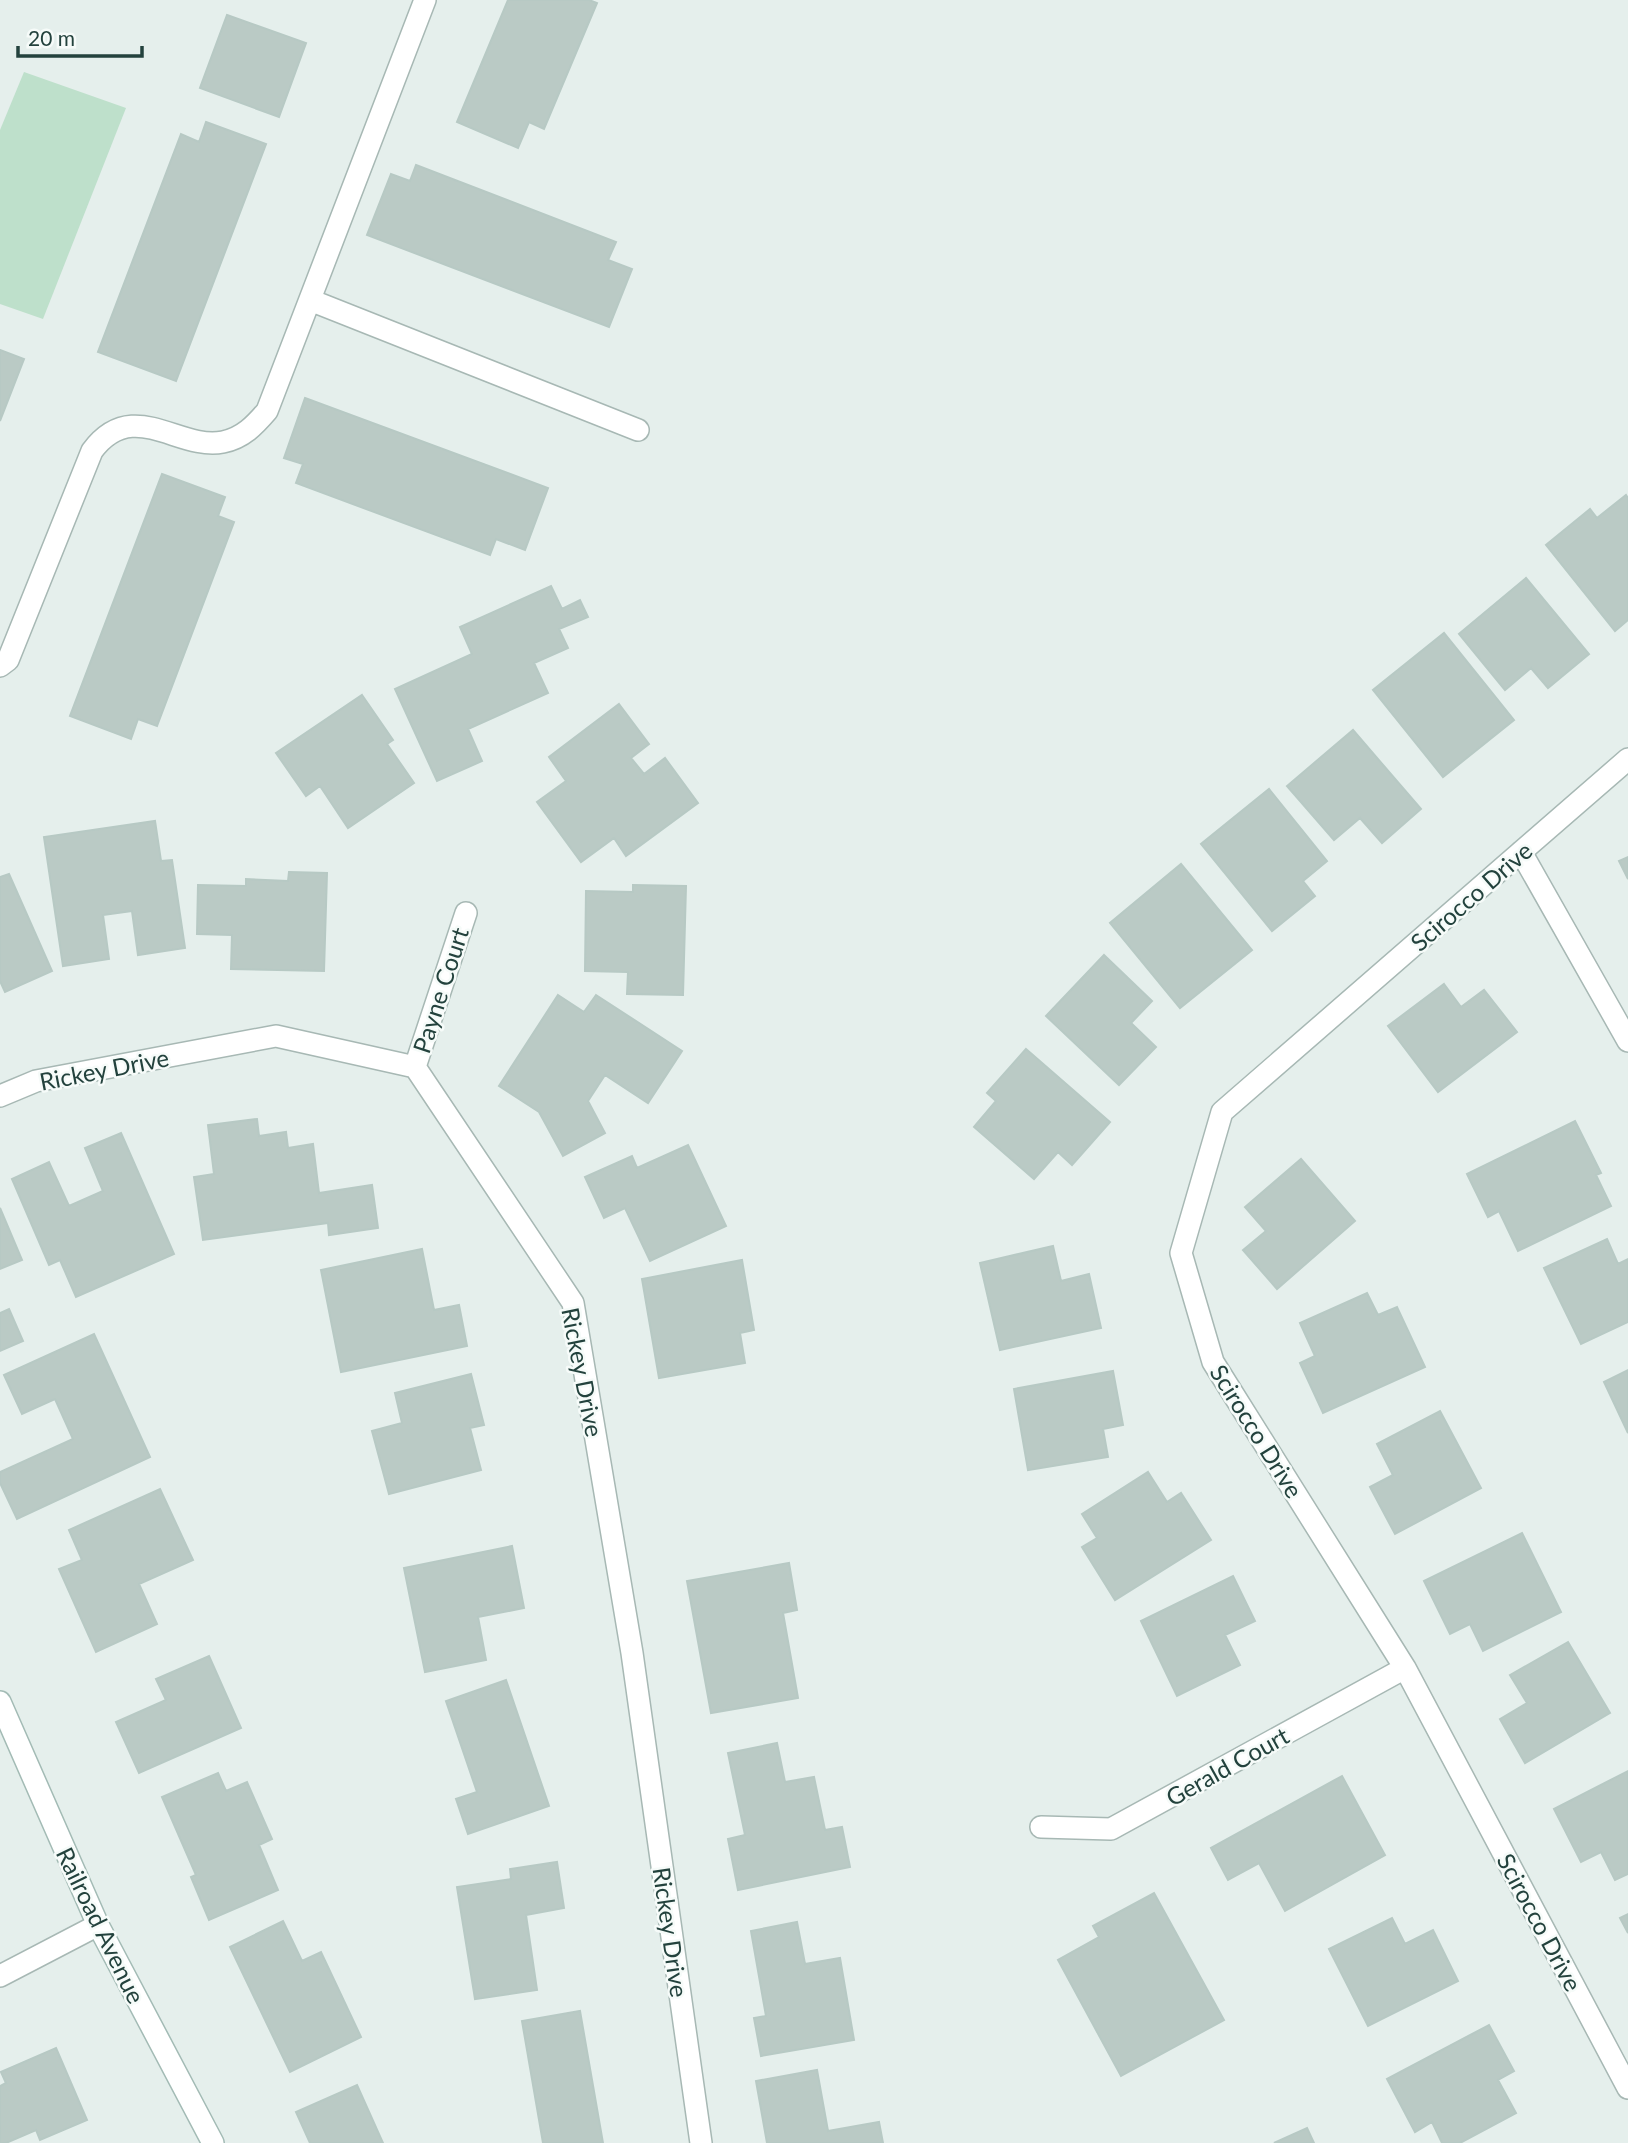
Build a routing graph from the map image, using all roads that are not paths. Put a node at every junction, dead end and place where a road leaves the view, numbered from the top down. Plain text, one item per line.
1 (425, 0) edge
2 (310, 300) junction
3 (638, 430) dead end
4 (0, 666) edge
5 (1628, 759) edge
6 (1521, 852) junction
7 (466, 913) dead end
8 (1628, 1041) edge
9 (415, 1067) junction
10 (0, 1097) edge
11 (1405, 1668) junction
12 (0, 1702) edge
13 (1041, 1827) dead end
14 (97, 1925) junction
15 (0, 1976) edge
16 (1628, 2088) edge
17 (213, 2143) edge
18 (701, 2143) edge

1 - 2 street
2 - 3 street
2 - 4 street
5 - 6 street, Scirocco Drive
6 - 8 street
6 - 11 street, Scirocco Drive
7 - 9 street, Payne Court
9 - 10 street, Rickey Drive
9 - 18 street, Rickey Drive
11 - 13 street, Gerald Court
11 - 16 street, Scirocco Drive
12 - 14 street, Railroad Avenue
14 - 15 street
14 - 17 street, Railroad Avenue

